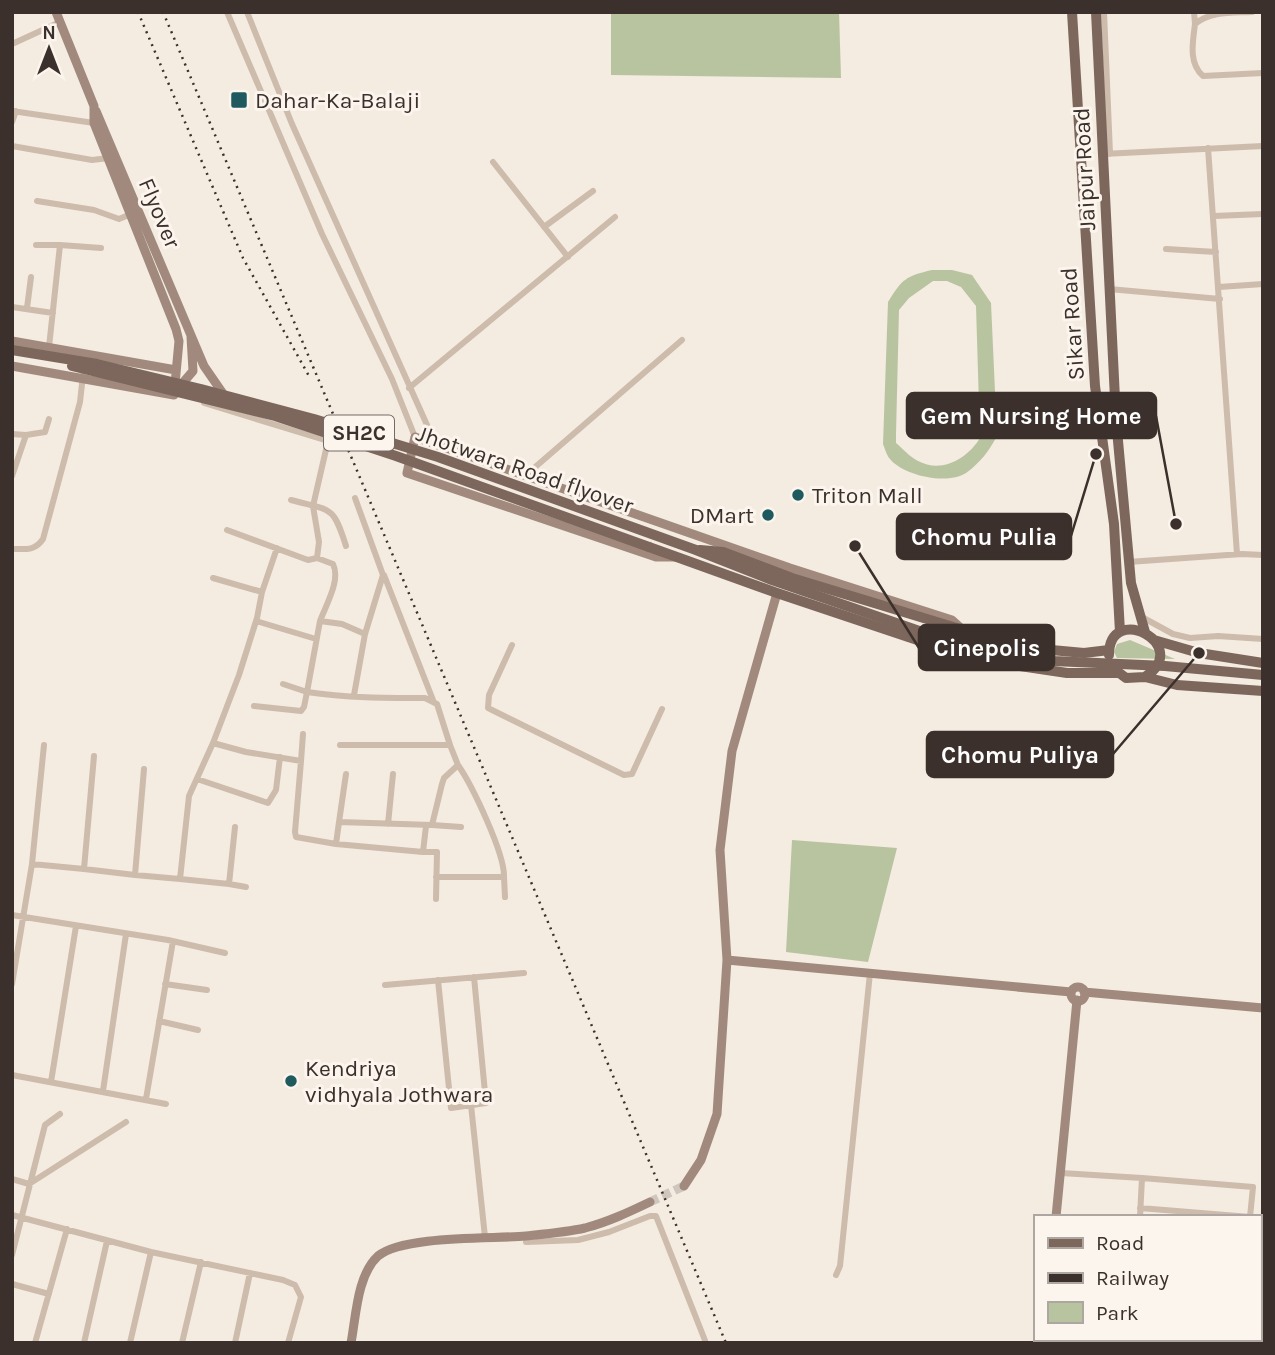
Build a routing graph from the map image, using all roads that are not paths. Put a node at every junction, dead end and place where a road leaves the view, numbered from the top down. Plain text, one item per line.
1 (56, 12) edge
2 (227, 12) edge
3 (247, 12) edge
4 (1072, 12) edge
5 (1096, 12) edge
6 (1104, 12) edge
7 (1194, 12) edge
8 (1252, 12) edge
9 (60, 22) junction
10 (1195, 24) junction
11 (12, 44) edge
12 (1263, 74) edge
13 (93, 106) junction
14 (14, 111) edge
15 (12, 122) edge
16 (94, 123) junction
17 (12, 146) edge
18 (1263, 146) edge
19 (1208, 148) junction
20 (1107, 154) junction
21 (109, 158) junction
22 (493, 162) dead end
23 (593, 191) dead end
24 (37, 201) dead end
25 (131, 214) junction
26 (1263, 214) edge
27 (1214, 216) junction
28 (615, 217) dead end
29 (544, 227) junction
30 (36, 245) dead end
31 (60, 245) junction
32 (101, 248) dead end
33 (1166, 249) dead end
34 (1216, 252) junction
35 (568, 257) junction
36 (31, 277) dead end
37 (1263, 284) edge
38 (1219, 287) junction
39 (1109, 289) junction
40 (1220, 299) junction
41 (12, 307) edge
42 (27, 309) junction
43 (53, 313) junction
44 (191, 335) junction
45 (682, 340) dead end
46 (12, 341) edge
47 (49, 347) junction
48 (12, 350) edge
49 (86, 354) junction
50 (12, 356) edge
51 (12, 366) edge
52 (176, 370) junction
53 (403, 373) junction
54 (83, 377) junction
55 (392, 379) junction
56 (181, 385) junction
57 (409, 388) junction
58 (174, 395) junction
59 (223, 395) junction
60 (49, 419) dead end
61 (12, 434) edge
62 (26, 435) junction
63 (415, 437) junction
64 (436, 445) junction
65 (526, 475) junction
66 (12, 476) edge
67 (355, 498) dead end
68 (291, 500) dead end
69 (313, 506) junction
70 (227, 530) dead end
71 (346, 546) dead end
72 (277, 548) junction
73 (12, 549) edge
74 (696, 550) junction
75 (1237, 554) junction
76 (1263, 555) edge
77 (676, 556) junction
78 (317, 558) junction
79 (1128, 562) junction
80 (383, 575) junction
81 (213, 578) dead end
82 (262, 592) junction
83 (776, 593) junction
84 (1139, 615) junction
85 (256, 621) junction
86 (320, 621) junction
87 (962, 629) junction
88 (1120, 632) junction
89 (1145, 632) junction
90 (365, 634) junction
91 (316, 639) junction
92 (1263, 639) edge
93 (1154, 640) junction
94 (512, 645) dead end
95 (1109, 650) junction
96 (1263, 663) edge
97 (1118, 673) junction
98 (1263, 675) edge
99 (1145, 677) junction
100 (283, 684) dead end
101 (1263, 691) edge
102 (307, 692) junction
103 (354, 695) junction
104 (433, 700) junction
105 (254, 706) dead end
106 (663, 709) dead end
107 (303, 734) dead end
108 (213, 743) junction
109 (44, 745) dead end
110 (340, 745) dead end
111 (450, 745) junction
112 (94, 756) dead end
113 (279, 757) junction
114 (301, 761) junction
115 (458, 765) junction
116 (144, 769) dead end
117 (346, 774) dead end
118 (393, 774) dead end
119 (197, 779) junction
120 (339, 822) junction
121 (388, 824) junction
122 (429, 826) junction
123 (235, 827) dead end
124 (461, 827) dead end
125 (336, 844) junction
126 (423, 852) junction
127 (32, 864) junction
128 (84, 869) junction
129 (135, 875) junction
130 (436, 877) junction
131 (504, 877) junction
132 (180, 880) junction
133 (229, 884) junction
134 (246, 887) dead end
135 (505, 897) dead end
136 (436, 899) dead end
137 (12, 915) edge
138 (24, 917) junction
139 (76, 926) junction
140 (126, 934) junction
141 (173, 941) junction
142 (225, 953) dead end
143 (727, 960) junction
144 (524, 973) dead end
145 (870, 973) junction
146 (474, 977) junction
147 (438, 980) junction
148 (12, 984) edge
149 (166, 984) junction
150 (385, 985) dead end
151 (207, 990) dead end
152 (1074, 996) junction
153 (1263, 1008) edge
154 (159, 1021) junction
155 (198, 1030) dead end
156 (12, 1075) edge
157 (51, 1082) junction
158 (103, 1091) junction
159 (450, 1095) junction
160 (146, 1098) junction
161 (166, 1104) dead end
162 (471, 1105) junction
163 (60, 1114) dead end
164 (126, 1122) dead end
165 (1061, 1173) junction
166 (1142, 1178) junction
167 (12, 1179) edge
168 (29, 1184) junction
169 (684, 1186) tunnel mouth
170 (650, 1202) tunnel mouth
171 (1140, 1208) junction
172 (12, 1215) edge
173 (1056, 1215) edge
174 (1140, 1215) edge
175 (1226, 1215) edge
176 (1250, 1215) edge
177 (22, 1217) junction
178 (67, 1229) junction
179 (485, 1237) junction
180 (107, 1241) junction
181 (526, 1242) dead end
182 (151, 1252) junction
183 (12, 1255) edge
184 (201, 1262) junction
185 (250, 1273) junction
186 (836, 1275) dead end
187 (12, 1284) edge
188 (49, 1294) junction
189 (35, 1343) edge
190 (84, 1343) edge
191 (130, 1343) edge
192 (182, 1343) edge
193 (235, 1343) edge
194 (288, 1343) edge
195 (351, 1343) edge
196 (706, 1343) edge

1 - 9 street
2 - 55 street
3 - 53 street
4 - 88 main road, Sikar Road
5 - 20 main road, Jaipur Road
6 - 20 street
7 - 10 street
8 - 10 street
9 - 11 street
9 - 13 street
10 - 12 street
13 - 16 street
13 - 44 street, Flyover
14 - 15 street
14 - 16 street
16 - 21 street
17 - 21 street
18 - 19 street
19 - 20 street
19 - 27 street
20 - 39 main road, Jaipur Road
21 - 25 street
22 - 29 street
23 - 29 street
24 - 25 street
25 - 52 street
26 - 27 street
27 - 34 street
28 - 35 street
29 - 35 street
30 - 31 street
31 - 32 street
31 - 43 street
33 - 34 street
34 - 38 street
35 - 57 street
36 - 42 street
37 - 38 street
38 - 40 street
39 - 40 street
39 - 79 main road, Jaipur Road
40 - 75 street
41 - 42 street
42 - 43 street
43 - 47 street
44 - 56 street, Flyover
44 - 59 street, Flyover
45 - 65 street
46 - 47 street
47 - 49 street
48 - 56 main road, Jhotwara Road flyover / SH2C, bridge
49 - 52 street
49 - 54 street
50 - 77 main road, Jhotwara Road flyover, bridge
51 - 54 street
52 - 58 street
53 - 55 street
53 - 57 street
54 - 58 street
54 - 73 street
55 - 63 street
56 - 59 main road, Jhotwara Road flyover / SH2C, bridge
57 - 64 street
58 - 69 street
59 - 74 main road, Jhotwara Road flyover / SH2C, bridge
60 - 62 street
61 - 62 street
62 - 66 street
63 - 64 street
63 - 77 street
64 - 65 street
65 - 87 street
67 - 80 street
68 - 69 street
69 - 71 street
69 - 78 street
70 - 72 street
72 - 78 street
72 - 82 street
74 - 87 main road, Jhotwara Road flyover, bridge
74 - 98 main road, Jhotwara Road flyover, bridge
75 - 76 street
75 - 79 street
77 - 83 main road, Jhotwara Road flyover
78 - 86 street
79 - 84 main road, Jaipur Road
80 - 90 street
80 - 104 street
81 - 82 street
82 - 85 street
83 - 97 main road, Jhotwara Road flyover
83 - 143 street
84 - 89 main road
84 - 92 street
85 - 91 street
85 - 108 street
86 - 90 street
86 - 91 street
87 - 95 main road, Jhotwara Road flyover
88 - 89 main road
88 - 95 main road
89 - 93 main road
90 - 103 street
91 - 102 street
93 - 96 main road
93 - 99 main road
94 - 106 street
95 - 97 main road
97 - 99 main road
99 - 101 main road
100 - 102 street
102 - 103 street
102 - 105 street
103 - 104 street
104 - 111 street
107 - 114 street
108 - 113 street
108 - 119 street
109 - 127 street
110 - 111 street
111 - 115 street
112 - 128 street
113 - 114 street
113 - 119 street
114 - 125 street
115 - 122 street
115 - 131 street
116 - 129 street
117 - 120 street
118 - 121 street
119 - 132 street
120 - 121 street
120 - 125 street
121 - 122 street
122 - 124 street
122 - 126 street
123 - 133 street
125 - 126 street
126 - 130 street
127 - 128 street
127 - 138 street
128 - 129 street
129 - 132 street
130 - 131 street
130 - 136 street
131 - 135 street
132 - 133 street
133 - 134 street
137 - 138 street
138 - 139 street
138 - 148 street
139 - 140 street
139 - 157 street
140 - 141 street
140 - 158 street
141 - 142 street
141 - 149 street
143 - 145 street
143 - 169 street
144 - 146 street
145 - 152 street
145 - 186 street
146 - 147 street
146 - 162 street
147 - 150 street
147 - 159 street
149 - 151 street
149 - 154 street
152 - 153 street
152 - 165 street
154 - 155 street
154 - 160 street
156 - 157 street
157 - 158 street
158 - 160 street
159 - 162 street
159 - 162 street
160 - 161 street
162 - 179 street
163 - 168 street
164 - 168 street
165 - 166 street
165 - 173 street
166 - 171 street
166 - 176 street
167 - 168 street
168 - 177 street
170 - 179 street
171 - 174 street
171 - 175 street
172 - 177 street
177 - 178 street
177 - 183 street
178 - 180 street
178 - 188 street
179 - 195 street
180 - 182 street
180 - 190 street
181 - 196 street
182 - 184 street
182 - 191 street
184 - 185 street
184 - 192 street
185 - 193 street
185 - 194 street
187 - 188 street
188 - 189 street

